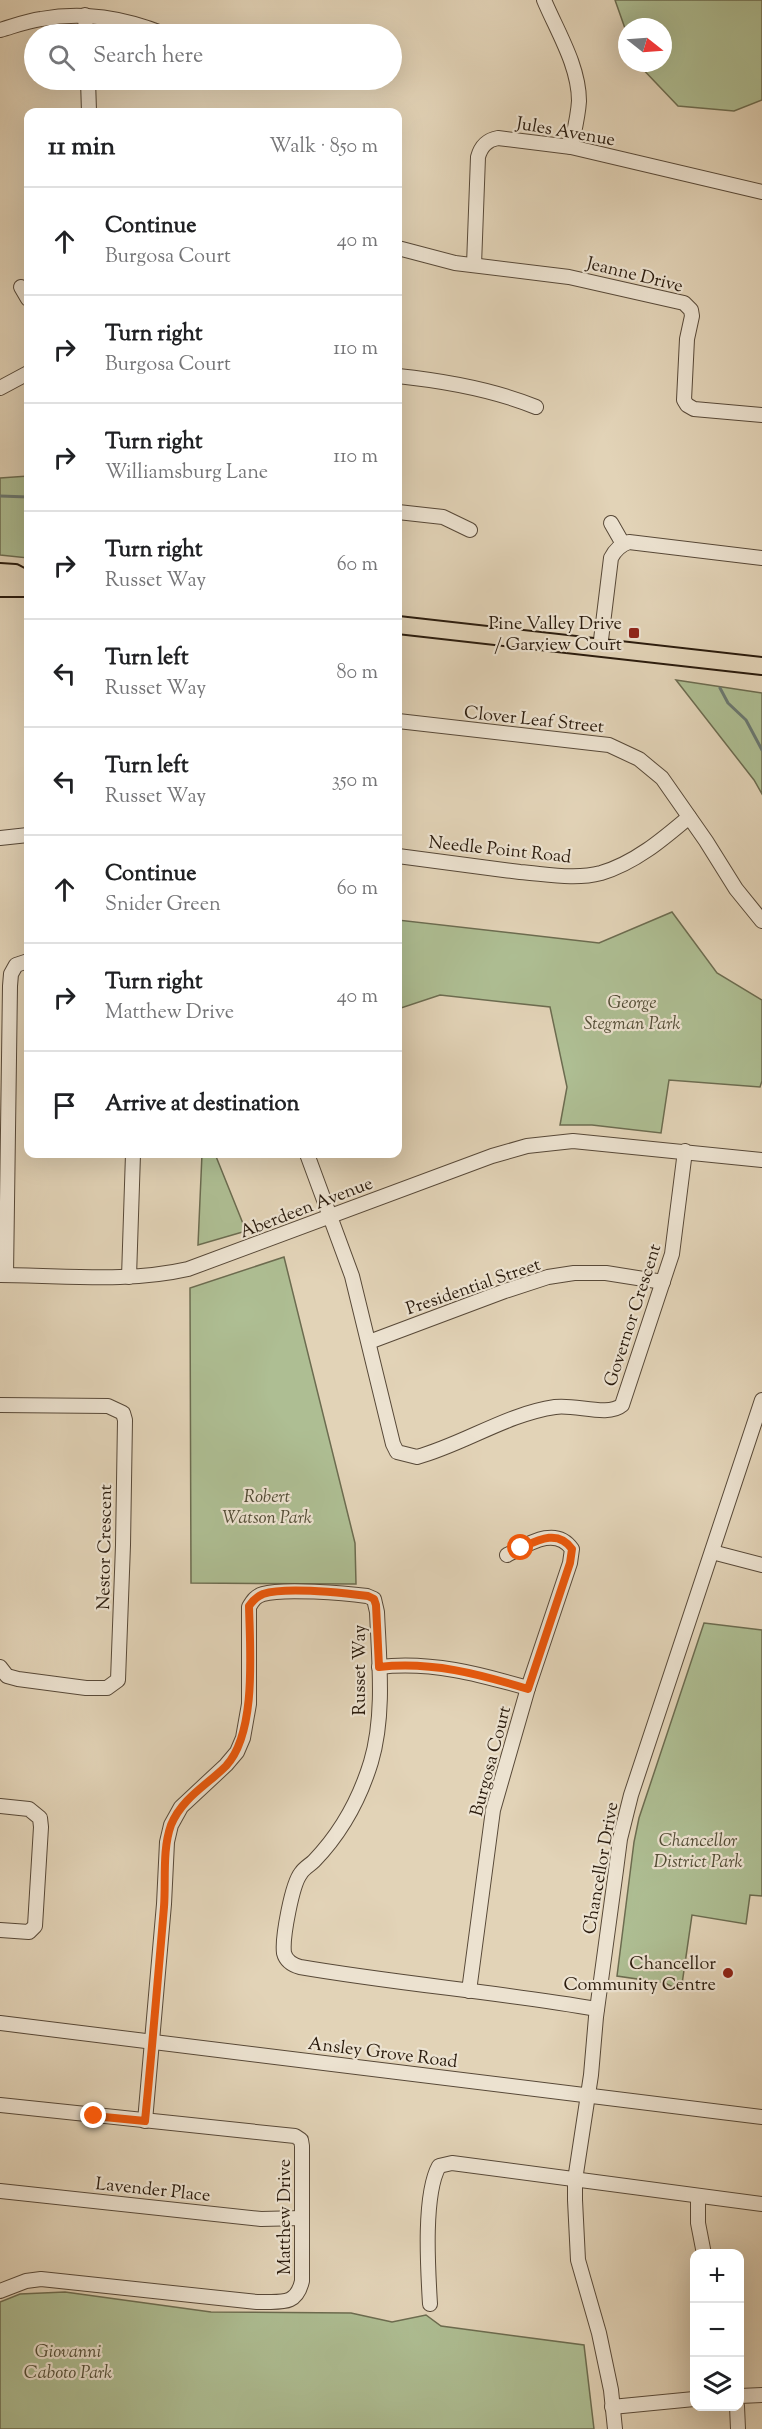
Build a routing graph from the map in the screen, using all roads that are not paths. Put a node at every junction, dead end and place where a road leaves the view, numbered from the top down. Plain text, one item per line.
1 (544, 0) edge
2 (85, 15) junction
3 (85, 24) edge
4 (135, 24) edge
5 (0, 30) edge
6 (88, 90) edge
7 (89, 108) edge
8 (571, 147) junction
9 (762, 192) edge
10 (402, 249) edge
11 (474, 265) junction
12 (24, 375) edge
13 (402, 376) edge
14 (0, 388) edge
15 (536, 407) dead end
16 (762, 415) edge
17 (402, 512) edge
18 (611, 523) dead end
19 (470, 530) dead end
20 (623, 544) junction
21 (762, 558) edge
22 (0, 572) edge
23 (24, 578) edge
24 (0, 588) edge
25 (24, 588) edge
26 (402, 626) edge
27 (600, 648) junction
28 (762, 666) edge
29 (402, 721) edge
30 (689, 817) junction
31 (24, 835) edge
32 (0, 837) edge
33 (402, 857) edge
34 (762, 921) edge
35 (24, 962) edge
36 (685, 1151) junction
37 (133, 1158) edge
38 (309, 1158) edge
39 (762, 1160) edge
40 (332, 1217) junction
41 (3, 1275) edge
42 (129, 1277) junction
43 (663, 1282) junction
44 (369, 1342) junction
45 (762, 1400) edge
46 (0, 1405) edge
47 (712, 1552) junction
48 (507, 1555) dead end
49 (762, 1565) edge
50 (0, 1667) edge
51 (379, 1667) junction
52 (528, 1689) junction
53 (0, 1806) edge
54 (0, 1930) edge
55 (469, 1990) junction
56 (597, 2009) junction
57 (0, 2023) edge
58 (153, 2042) junction
59 (588, 2096) junction
60 (0, 2104) edge
61 (762, 2117) edge
62 (145, 2121) junction
63 (575, 2180) junction
64 (0, 2191) edge
65 (698, 2197) junction
66 (762, 2204) edge
67 (302, 2218) junction
68 (703, 2249) edge
69 (0, 2291) edge
70 (430, 2304) dead end
71 (762, 2395) edge
72 (744, 2396) edge
73 (690, 2399) edge
74 (612, 2407) junction
75 (737, 2411) edge
76 (615, 2429) edge
77 (738, 2429) edge

1 - 8 street
2 - 3 street
2 - 4 street
2 - 5 street
6 - 7 street
8 - 9 street, Jules Avenue
8 - 11 street, Jules Avenue
10 - 11 street, Jeanne Drive
11 - 16 street, Jeanne Drive
12 - 14 street
13 - 15 street
17 - 19 street
18 - 20 street
20 - 21 street
20 - 27 street
22 - 23 main road
24 - 25 main road
26 - 27 main road
27 - 28 main road
29 - 30 street, Clover Leaf Street
30 - 33 street, Needle Point Road
30 - 34 street, Clover Leaf Street
31 - 32 street
35 - 41 street
36 - 39 street, Aberdeen Avenue
36 - 40 street, Aberdeen Avenue
36 - 43 street, Governor Crescent
37 - 42 street
38 - 40 street
40 - 42 street, Aberdeen Avenue
40 - 44 street, Governor Crescent
41 - 42 street, Aberdeen Avenue
43 - 44 street, Presidential Street
43 - 44 street, Governor Crescent
45 - 47 street, Chancellor Drive
46 - 50 street, Nestor Crescent
47 - 49 street
47 - 56 street, Chancellor Drive
48 - 52 street, Burgosa Court
51 - 52 street
51 - 55 street, Russet Way
51 - 58 street, Russet Way
52 - 55 street, Burgosa Court
53 - 54 street
55 - 56 street, Russet Way
56 - 59 street, Chancellor Drive
57 - 58 street, Ansley Grove Road
58 - 59 street, Ansley Grove Road
58 - 62 street
59 - 61 street, Ansley Grove Road
59 - 63 street, Chancellor Drive
60 - 62 street, Matthew Drive
62 - 67 street, Matthew Drive
63 - 65 street
63 - 70 street
63 - 74 street, Chancellor Drive
64 - 67 street, Lavender Place
65 - 66 street
65 - 68 street
67 - 69 street, Matthew Drive
71 - 72 street
73 - 74 street
74 - 76 street, Chancellor Drive
75 - 77 street

